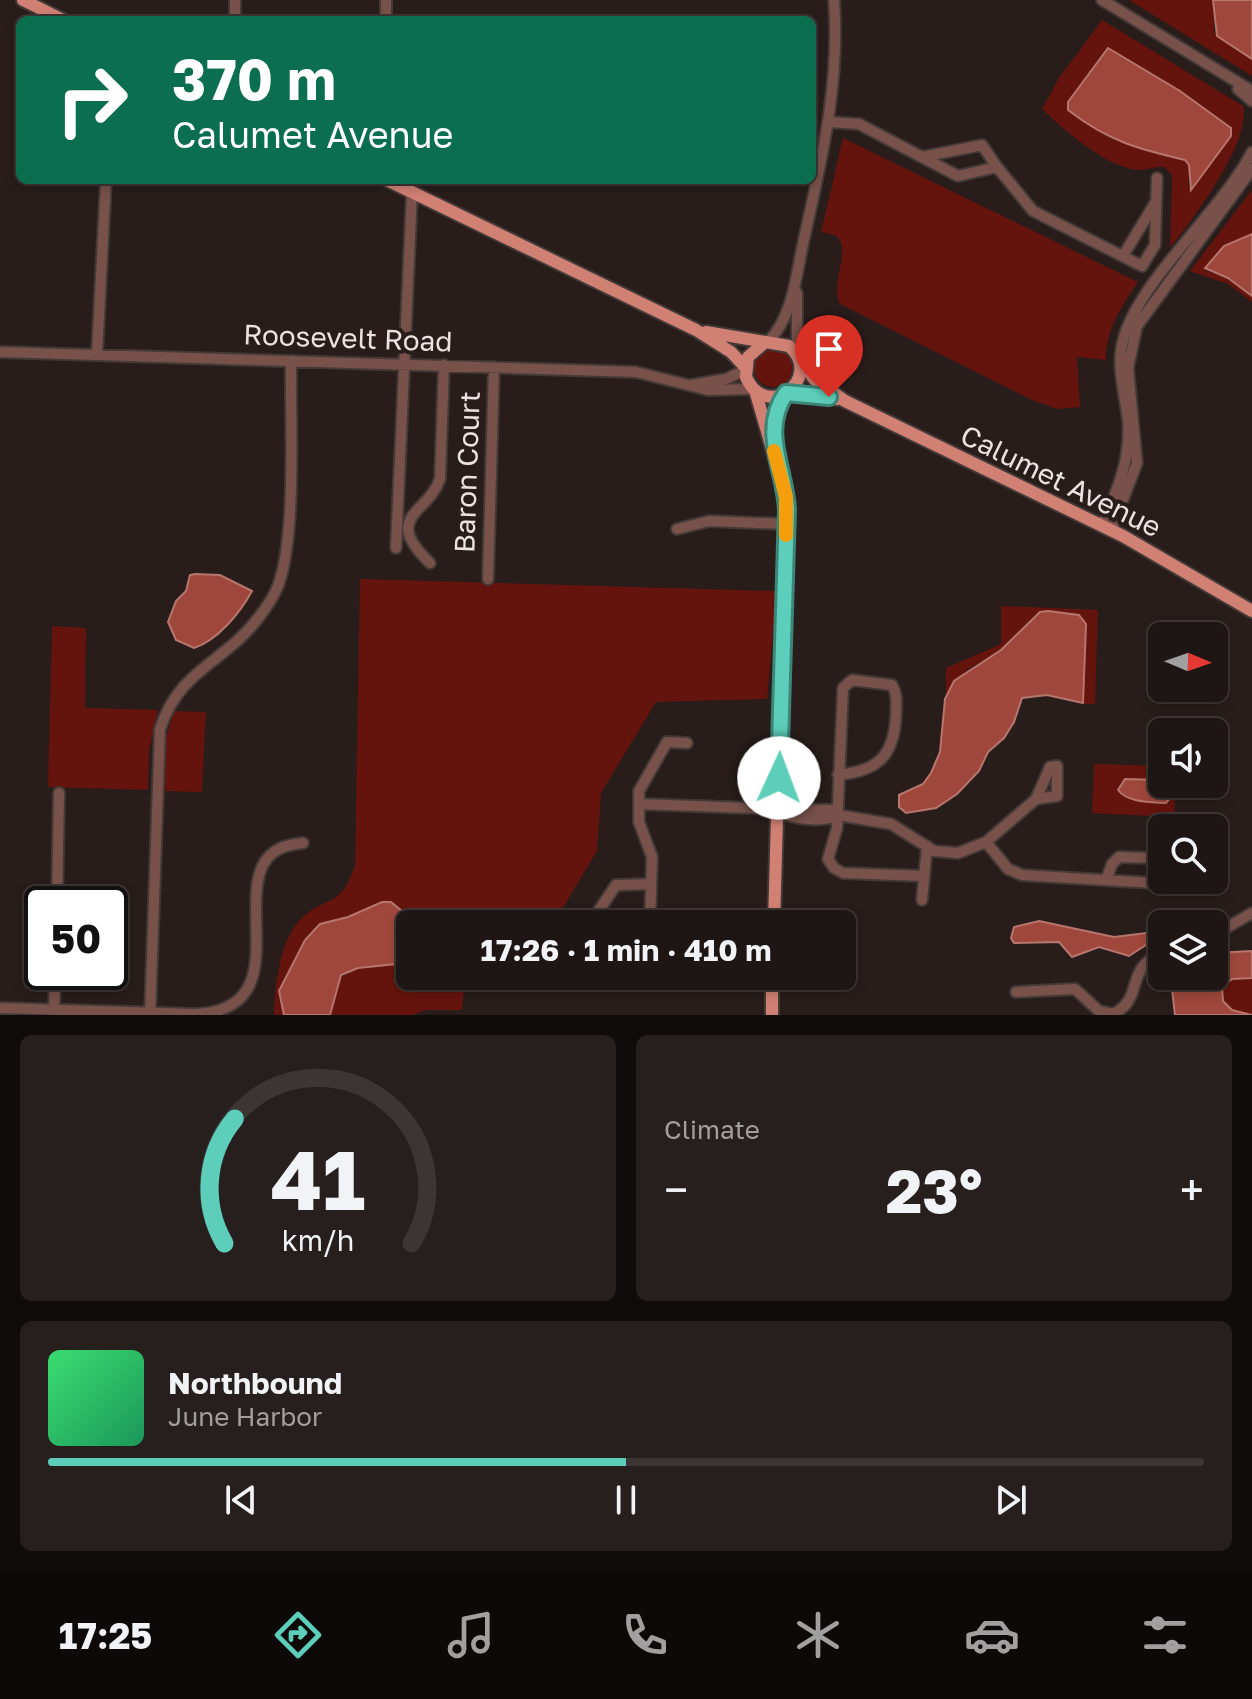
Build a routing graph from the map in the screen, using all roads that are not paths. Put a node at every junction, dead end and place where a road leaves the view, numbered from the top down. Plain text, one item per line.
1 (23, 0) edge
2 (834, 0) edge
3 (1102, 0) edge
4 (55, 16) edge
5 (1218, 73) junction
6 (1252, 91) edge
7 (1252, 101) edge
8 (830, 122) junction
9 (1252, 152) edge
10 (922, 157) junction
11 (997, 167) junction
12 (1252, 169) edge
13 (1157, 178) dead end
14 (106, 184) edge
15 (395, 184) edge
16 (412, 192) junction
17 (1155, 203) junction
18 (1123, 256) junction
19 (797, 276) junction
20 (696, 330) junction
21 (766, 342) junction
22 (0, 352) edge
23 (97, 354) junction
24 (798, 357) junction
25 (291, 361) junction
26 (404, 364) junction
27 (444, 365) junction
28 (494, 367) junction
29 (745, 368) junction
30 (692, 385) junction
31 (754, 390) junction
32 (785, 394) junction
33 (845, 401) junction
34 (774, 453) junction
35 (786, 524) junction
36 (1106, 528) junction
37 (677, 529) dead end
38 (396, 548) dead end
39 (430, 563) dead end
40 (488, 579) dead end
41 (1252, 611) edge
42 (687, 743) dead end
43 (838, 775) junction
44 (59, 793) dead end
45 (1036, 799) dead end
46 (639, 804) junction
47 (778, 810) junction
48 (838, 815) junction
49 (986, 842) junction
50 (303, 843) dead end
51 (927, 846) junction
52 (1148, 858) edge
53 (923, 876) junction
54 (1107, 878) junction
55 (1148, 882) edge
56 (651, 884) junction
57 (57, 886) edge
58 (922, 900) dead end
59 (599, 910) edge
60 (650, 910) edge
61 (774, 910) edge
62 (1252, 913) edge
63 (1228, 927) edge
64 (1148, 959) edge
65 (55, 990) edge
66 (772, 990) edge
67 (1016, 992) dead end
68 (0, 1008) edge
69 (54, 1012) edge
70 (150, 1014) edge
71 (772, 1015) edge

1 - 4 main road
2 - 8 street
3 - 5 street
5 - 6 street
5 - 7 street
8 - 10 street
8 - 19 street
9 - 36 street
10 - 11 street
10 - 11 street
11 - 18 street
12 - 36 street
13 - 17 street
14 - 23 street
15 - 16 main road
16 - 20 main road
16 - 26 street
17 - 18 street
17 - 18 street
19 - 21 street
19 - 24 street
20 - 21 main road
20 - 29 main road
21 - 24 main road
21 - 29 main road
22 - 23 street, Roosevelt Road
23 - 25 street, Roosevelt Road
24 - 32 main road
24 - 33 main road, Calumet Avenue
25 - 26 street, Roosevelt Road
25 - 70 street
26 - 27 street, Roosevelt Road
26 - 38 street
27 - 28 street, Roosevelt Road
27 - 39 street
28 - 30 street, Roosevelt Road
28 - 40 street, Baron Court
29 - 30 street, Roosevelt Road
29 - 31 main road
30 - 31 street, Roosevelt Road
31 - 32 main road
31 - 34 main road
32 - 33 main road, Calumet Avenue
32 - 34 main road
33 - 36 main road, Calumet Avenue
34 - 35 main road
35 - 37 street
35 - 47 main road
36 - 41 main road, Calumet Avenue
42 - 46 street
43 - 43 street
43 - 48 street
44 - 57 street
45 - 49 street
46 - 47 street
46 - 56 street
47 - 48 street
47 - 61 main road
48 - 51 street
48 - 53 street
49 - 51 street
49 - 54 street
50 - 70 street
51 - 53 street
52 - 54 street
53 - 58 street
54 - 55 street
56 - 59 street
56 - 60 street
62 - 63 street
64 - 67 street
65 - 69 street
66 - 71 main road
68 - 69 street
69 - 70 street

